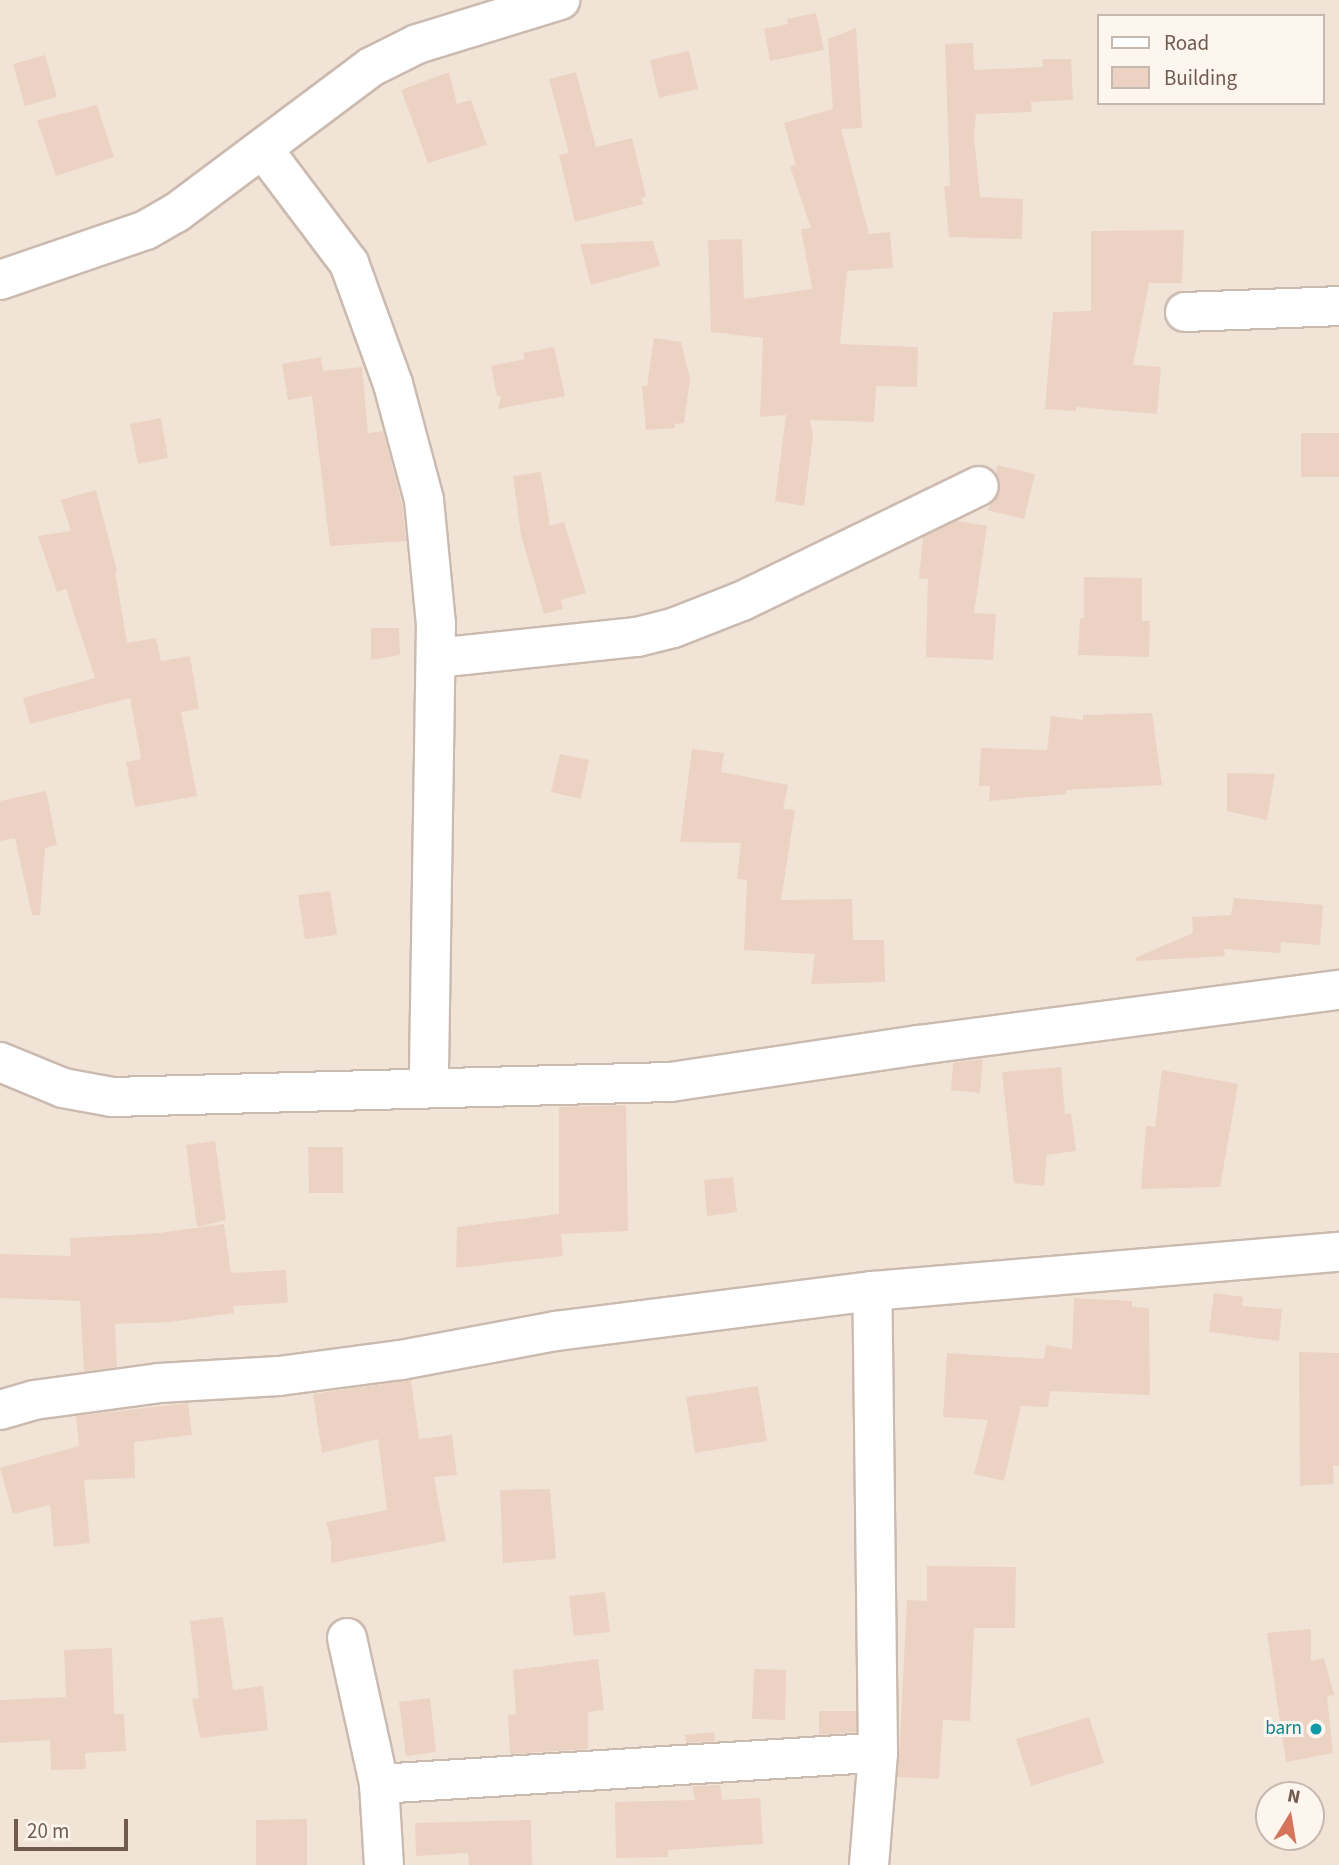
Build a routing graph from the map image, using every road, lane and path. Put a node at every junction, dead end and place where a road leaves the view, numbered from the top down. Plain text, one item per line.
1 (560, 0) edge
2 (263, 149) junction
3 (0, 280) edge
4 (1339, 306) edge
5 (1185, 312) dead end
6 (979, 486) dead end
7 (436, 658) junction
8 (1339, 990) edge
9 (0, 1062) edge
10 (429, 1087) junction
11 (1339, 1252) edge
12 (872, 1292) junction
13 (0, 1410) edge
14 (347, 1638) dead end
15 (878, 1753) junction
16 (379, 1784) junction
17 (384, 1865) edge
18 (869, 1865) edge

1 - 2 street
2 - 3 street
2 - 7 street
4 - 5 street
6 - 7 street
7 - 10 street
8 - 10 street
9 - 10 street
11 - 12 street
12 - 13 street
12 - 15 street
14 - 16 street
15 - 16 street
15 - 18 street
16 - 17 street

